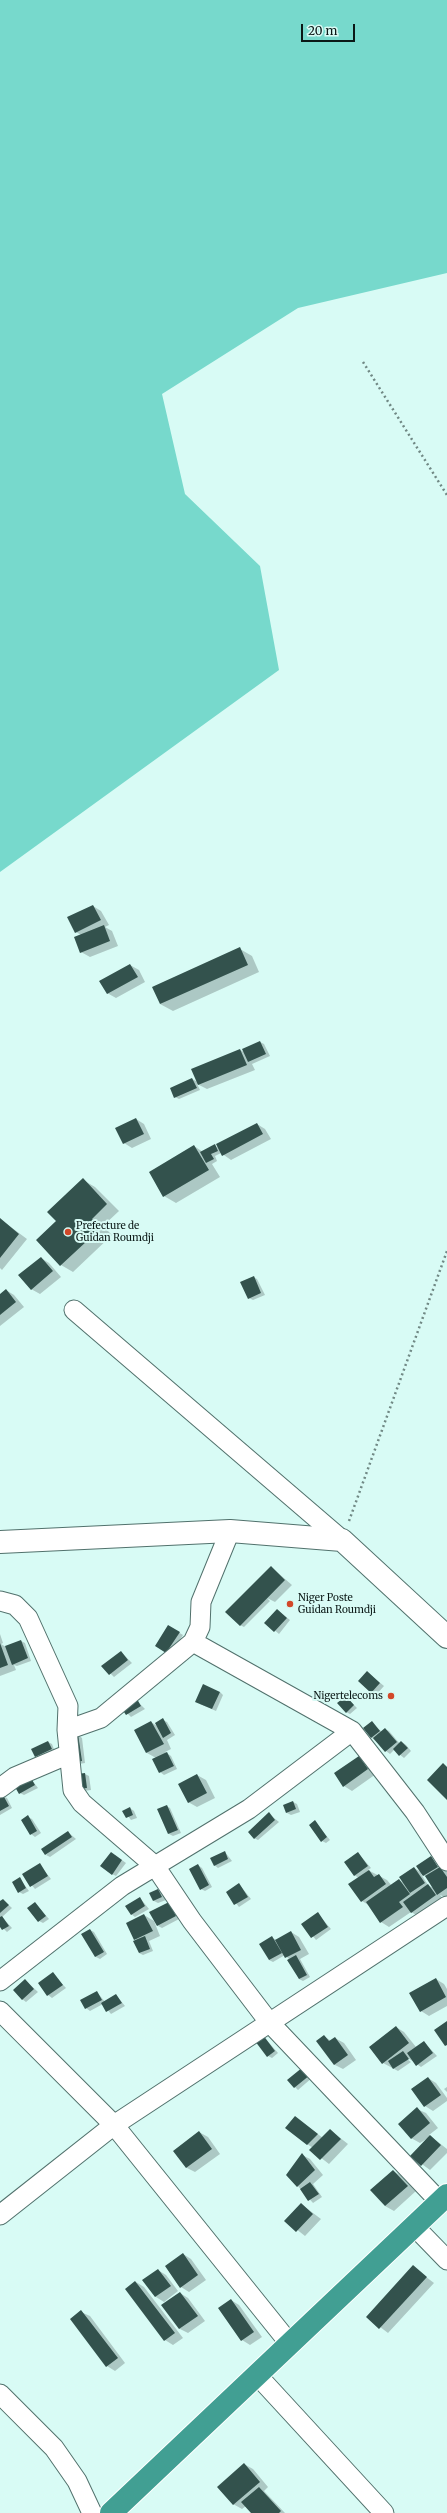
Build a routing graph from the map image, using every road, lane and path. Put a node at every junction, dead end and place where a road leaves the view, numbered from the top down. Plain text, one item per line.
1 (363, 362) dead end
2 (447, 495) edge
3 (447, 1250) edge
4 (74, 1310) dead end
5 (230, 1531) junction
6 (342, 1540) junction
7 (0, 1542) edge
8 (0, 1601) edge
9 (447, 1637) edge
10 (193, 1642) junction
11 (67, 1730) junction
12 (352, 1731) junction
13 (69, 1754) junction
14 (8, 1777) edge
15 (0, 1788) edge
16 (447, 1861) edge
17 (154, 1866) junction
18 (447, 1906) edge
19 (0, 1981) edge
20 (0, 2011) edge
21 (269, 2022) junction
22 (114, 2125) junction
23 (443, 2198) edge
24 (0, 2216) edge
25 (415, 2227) junction
26 (447, 2260) edge
27 (290, 2344) junction
28 (257, 2375) junction
29 (0, 2394) edge
30 (92, 2513) edge
31 (110, 2513) edge
32 (384, 2513) edge

1 - 2 path
3 - 6 path
4 - 6 street
5 - 6 street
5 - 7 street
5 - 10 street
6 - 9 street
8 - 11 street
10 - 11 street
10 - 12 street
11 - 13 street
12 - 16 street
12 - 17 street
13 - 14 street
13 - 17 street
14 - 15 street
17 - 19 street
17 - 21 street
18 - 21 street
20 - 22 street
21 - 22 street
21 - 23 street
22 - 24 street
22 - 27 street
23 - 25 highway
25 - 26 street
25 - 27 highway
27 - 28 highway
28 - 31 highway
28 - 32 street
29 - 30 street

